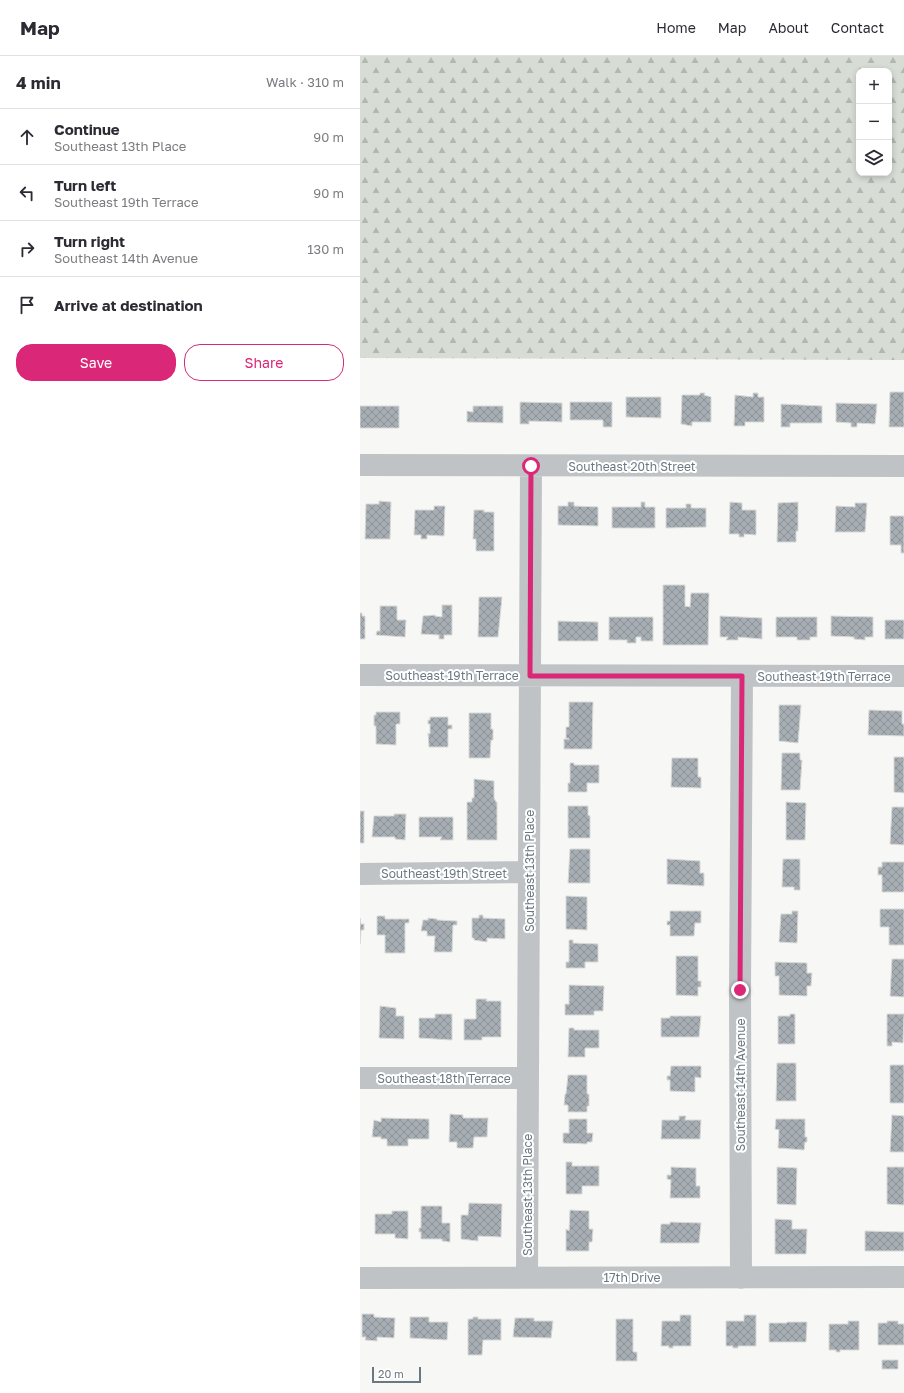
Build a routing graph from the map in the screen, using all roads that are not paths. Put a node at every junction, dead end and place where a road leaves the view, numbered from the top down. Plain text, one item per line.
1 (360, 465) edge
2 (531, 466) junction
3 (904, 466) edge
4 (360, 674) edge
5 (530, 676) junction
6 (742, 676) junction
7 (904, 676) edge
8 (529, 872) junction
9 (360, 874) edge
10 (360, 1078) edge
11 (528, 1078) junction
12 (527, 1276) junction
13 (904, 1277) edge
14 (360, 1278) edge
15 (741, 1278) junction

1 - 2 street, Southeast 20th Street
2 - 3 street, Southeast 20th Street
2 - 5 street, Southeast 13th Place
4 - 5 street, Southeast 19th Terrace
5 - 6 street, Southeast 19th Terrace
5 - 8 street, Southeast 13th Place
6 - 7 street, Southeast 19th Terrace
6 - 15 street, Southeast 14th Avenue
8 - 9 street, Southeast 19th Street
8 - 11 street, Southeast 13th Place
10 - 11 street, Southeast 18th Terrace
11 - 12 street, Southeast 13th Place
12 - 14 street, 17th Drive
12 - 15 street, 17th Drive
13 - 15 street, 17th Drive

